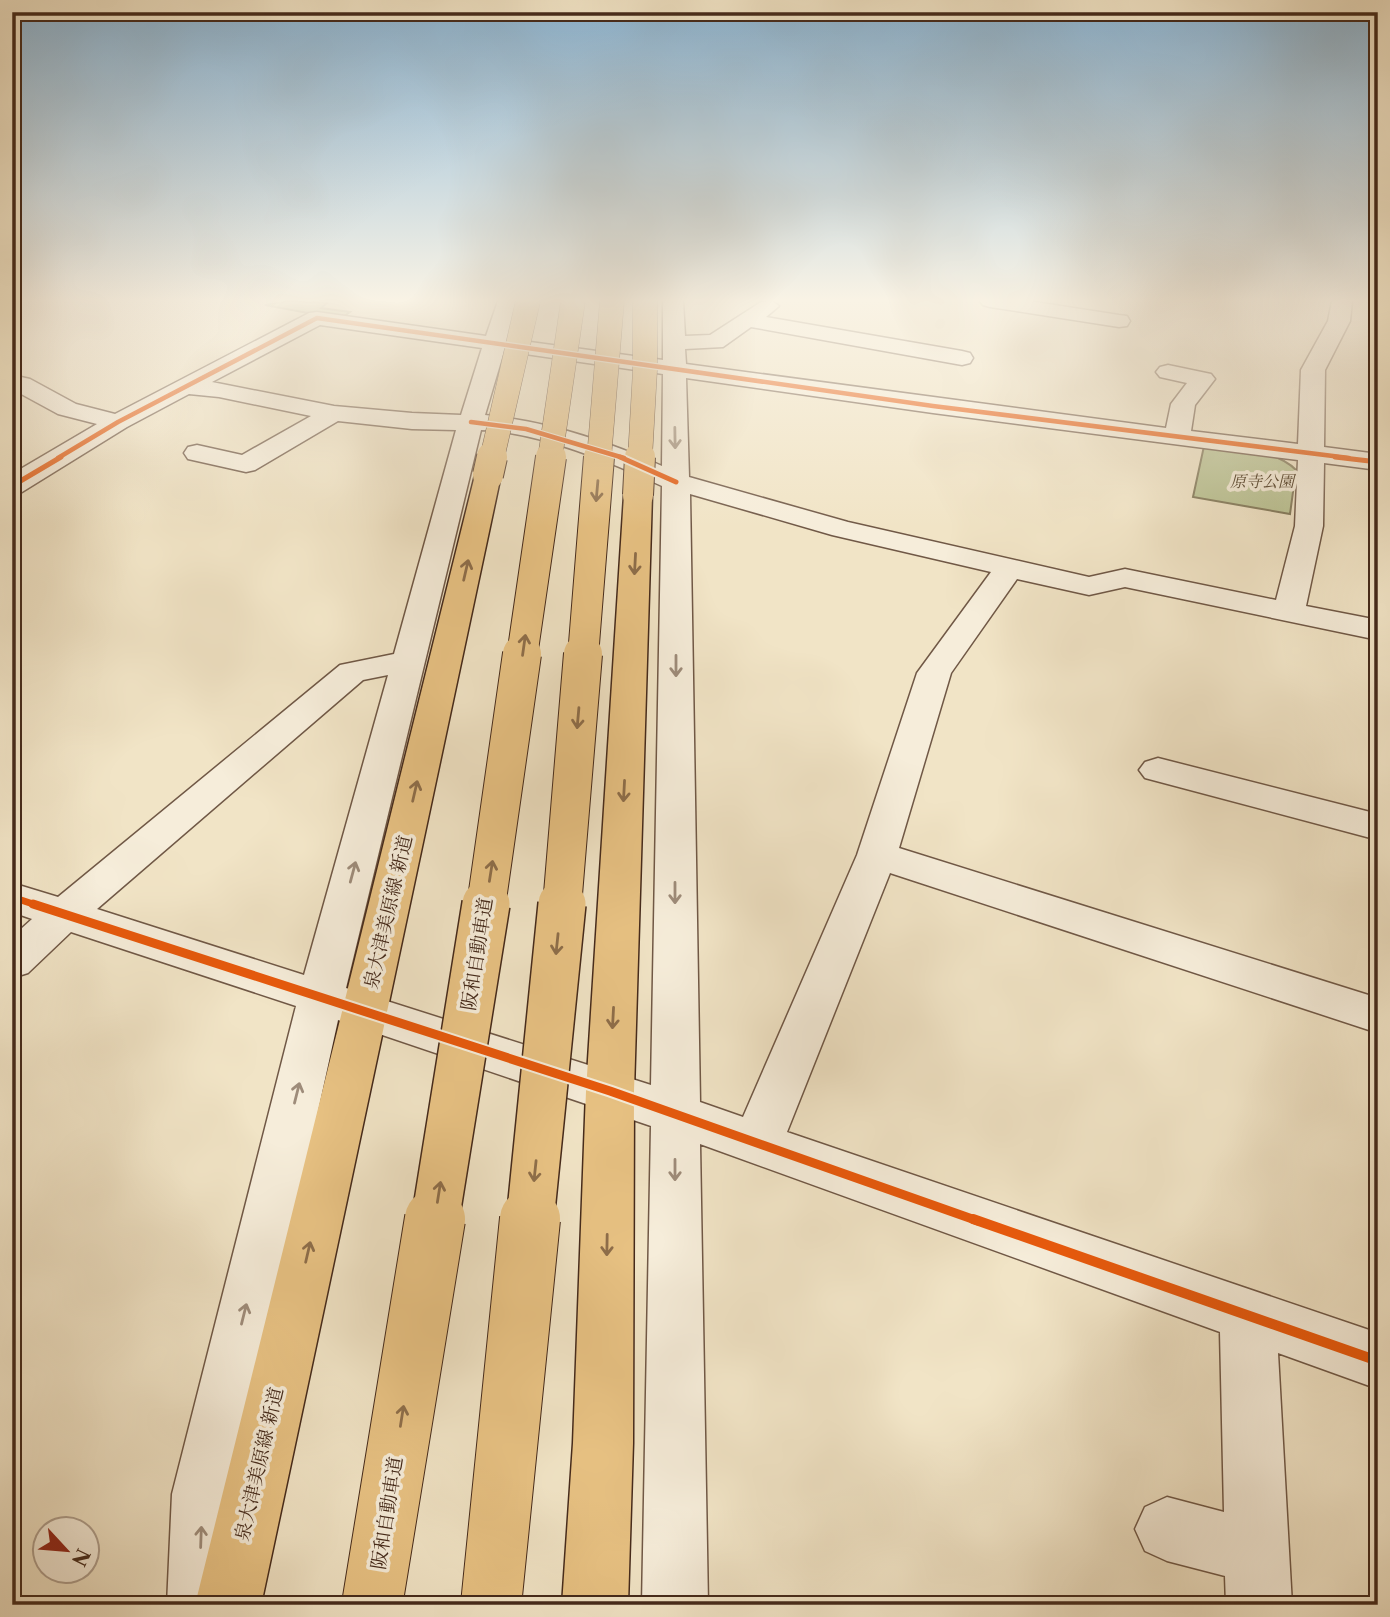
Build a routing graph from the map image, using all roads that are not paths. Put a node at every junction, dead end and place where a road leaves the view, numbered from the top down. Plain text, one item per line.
1 (206, 376) edge
2 (485, 376) edge
3 (511, 376) edge
4 (562, 376) edge
5 (606, 376) edge
6 (646, 376) edge
7 (671, 376) edge
8 (798, 376) edge
9 (1190, 376) edge
10 (1313, 376) edge
11 (12, 382) edge
12 (186, 387) junction
13 (334, 413) junction
14 (118, 422) junction
15 (471, 422) junction
16 (1177, 436) junction
17 (197, 453) dead end
18 (1309, 453) junction
19 (1378, 462) edge
20 (12, 486) edge
21 (657, 489) junction
22 (1009, 569) junction
23 (1289, 610) junction
24 (1378, 630) edge
25 (408, 661) junction
26 (1158, 769) dead end
27 (1378, 827) edge
28 (877, 855) junction
29 (12, 897) edge
30 (63, 915) junction
31 (12, 962) edge
32 (343, 1003) junction
33 (1378, 1016) edge
34 (610, 1091) junction
35 (675, 1114) junction
36 (757, 1143) junction
37 (1248, 1317) junction
38 (1378, 1360) edge
39 (1167, 1529) dead end
40 (1258, 1578) edge
41 (200, 1605) edge
42 (228, 1605) edge
43 (372, 1605) edge
44 (491, 1605) edge
45 (595, 1605) edge
46 (675, 1605) edge

1 - 12 street
2 - 15 street
32 -> 3 main road, 泉大津美原線 新道, bridge
43 -> 4 main road, 阪和自動車道, bridge
5 -> 44 main road, bridge
6 - 21 main road, bridge
7 -> 21 street
8 - 16 street
9 - 16 street
10 - 18 street
11 - 14 street
12 - 13 street
12 - 14 street
13 - 15 street
13 - 17 street
14 - 20 street
15 - 21 street
15 - 25 street
16 - 18 street
18 - 19 street
18 - 23 street
21 - 22 street
21 -> 34 main road
21 -> 35 street
22 - 23 street
22 - 28 street
23 - 24 street
25 - 30 street
32 -> 25 street
26 - 27 street
28 - 33 street
28 - 36 street
29 - 30 street
30 - 31 street
30 - 32 street
32 - 34 street
41 -> 32 street
42 -> 32 main road, 泉大津美原線 新道
34 - 35 street
34 -> 45 main road
35 - 36 street
35 -> 46 street
36 - 37 street
37 - 38 street
37 - 40 street
39 - 40 street

